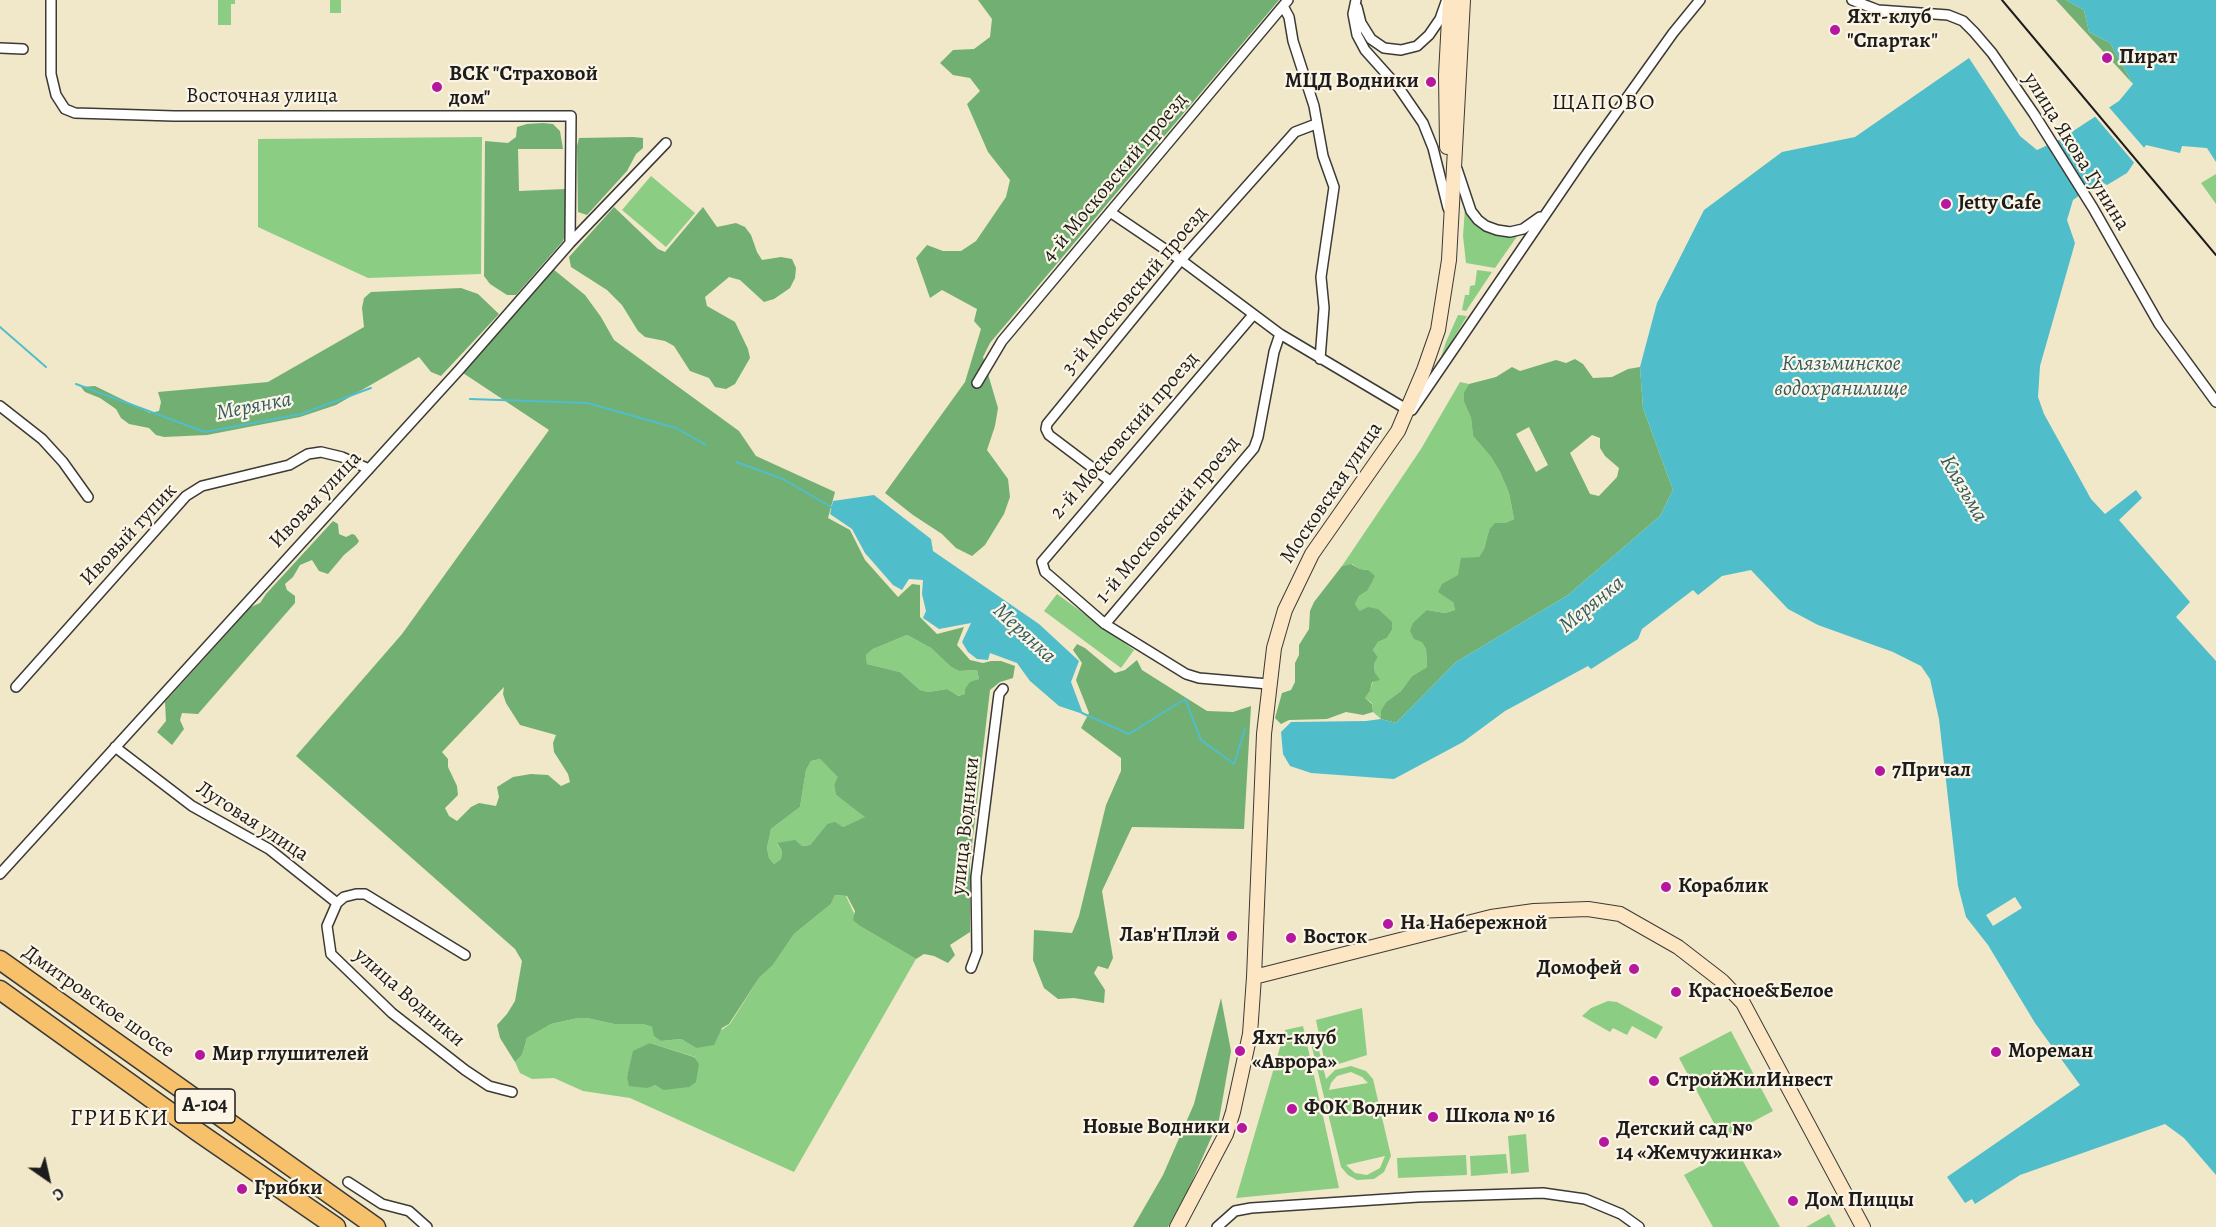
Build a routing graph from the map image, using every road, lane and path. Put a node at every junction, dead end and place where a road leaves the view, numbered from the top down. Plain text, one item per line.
1 (51, 0) edge
2 (1356, 0) edge
3 (1449, 0) edge
4 (1463, 0) edge
5 (1700, 0) edge
6 (1852, 0) edge
7 (1286, 3) edge
8 (0, 48) edge
9 (23, 49) dead end
10 (1316, 124) junction
11 (666, 143) dead end
12 (1454, 161) junction
13 (1554, 203) junction
14 (1110, 212) junction
15 (1449, 213) junction
16 (1451, 230) junction
17 (570, 243) junction
18 (1181, 260) junction
19 (1253, 315) junction
20 (1280, 334) junction
21 (1320, 359) junction
22 (977, 383) dead end
23 (2216, 402) edge
24 (0, 406) edge
25 (1408, 410) junction
26 (1398, 431) junction
27 (369, 468) junction
28 (1110, 481) junction
29 (88, 497) dead end
30 (1105, 624) junction
31 (1268, 684) junction
32 (16, 687) dead end
33 (1003, 689) dead end
34 (115, 747) junction
35 (0, 874) edge
36 (337, 903) junction
37 (465, 955) dead end
38 (0, 960) edge
39 (971, 968) dead end
40 (1254, 977) junction
41 (5, 994) edge
42 (512, 1092) dead end
43 (348, 1182) dead end
44 (1180, 1226) edge
45 (336, 1227) edge
46 (376, 1227) edge
47 (428, 1227) edge
48 (1217, 1227) edge
49 (1639, 1227) edge
50 (1863, 1227) edge

1 - 17 street, Восточная улица
2 - 3 street
2 - 15 street
3 - 15 main road
4 - 12 main road
5 - 13 street, Московская улица
6 - 23 street, улица Якова Гунина
7 - 10 street
7 - 14 street, 4-й Московский проезд
8 - 9 street
10 - 18 street, 3-й Московский проезд
10 - 21 street
11 - 17 street, Ивовая улица
12 - 13 street
12 - 16 main road
13 - 26 street, Московская улица
14 - 18 street
14 - 22 street, 4-й Московский проезд
15 - 16 main road
16 - 25 main road
17 - 27 street, Ивовая улица
18 - 19 street
18 - 28 street, 3-й Московский проезд
19 - 20 street
19 - 28 street, 2-й Московский проезд
20 - 21 street
20 - 30 street, 1-й Московский проезд
21 - 25 street
24 - 29 street
25 - 26 main road
26 - 31 main road, Московская улица
27 - 32 street, Ивовый тупик
27 - 34 street, Ивовая улица
28 - 30 street, 2-й Московский проезд
30 - 31 street
31 - 40 main road, Московская улица
33 - 39 street, улица Водники
34 - 35 street, Ивовая улица
34 - 36 street, Луговая улица
36 - 37 street
36 - 42 street, улица Водники
38 - 46 highway, Дмитровское шоссе / А-104
40 - 44 main road, Московская улица
40 - 50 main road
41 - 45 highway, А-104
43 - 47 street
48 - 49 street

